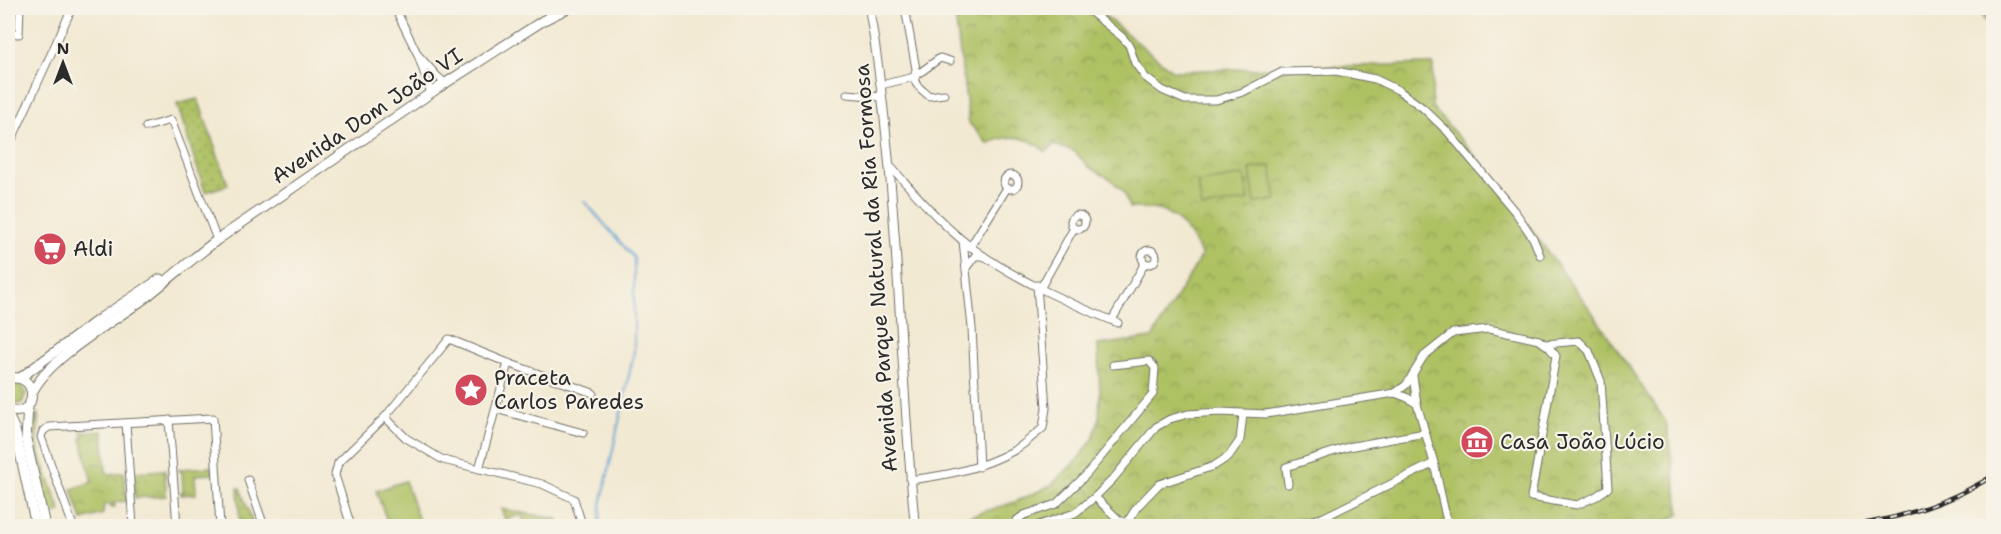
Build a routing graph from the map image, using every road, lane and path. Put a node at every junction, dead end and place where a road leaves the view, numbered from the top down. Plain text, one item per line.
1 (20, 8) edge
2 (72, 8) edge
3 (395, 8) edge
4 (567, 8) edge
5 (870, 8) edge
6 (905, 8) edge
7 (1086, 8) edge
8 (8, 33) edge
9 (418, 55) junction
10 (950, 61) dead end
11 (914, 77) junction
12 (446, 83) junction
13 (881, 85) junction
14 (431, 93) junction
15 (847, 94) dead end
16 (944, 94) dead end
17 (882, 97) junction
18 (146, 128) dead end
19 (8, 148) edge
20 (890, 166) junction
21 (1007, 188) dead end
22 (1074, 228) dead end
23 (217, 240) junction
24 (963, 241) junction
25 (970, 247) junction
26 (1540, 255) dead end
27 (984, 256) junction
28 (189, 261) junction
29 (1146, 263) dead end
30 (966, 268) junction
31 (1039, 286) junction
32 (1545, 344) junction
33 (508, 363) junction
34 (1113, 365) dead end
35 (1413, 376) junction
36 (12, 377) edge
37 (32, 393) junction
38 (593, 393) dead end
39 (1395, 393) junction
40 (1418, 404) junction
41 (28, 406) junction
42 (496, 408) junction
43 (9, 412) edge
44 (1243, 414) junction
45 (384, 417) junction
46 (169, 420) junction
47 (126, 423) junction
48 (8, 432) edge
49 (583, 433) dead end
50 (1425, 433) junction
51 (21, 462) junction
52 (1434, 463) junction
53 (979, 467) junction
54 (479, 469) junction
55 (248, 480) dead end
56 (910, 480) junction
57 (1288, 484) dead end
58 (1095, 497) junction
59 (1129, 525) edge
60 (36, 526) edge
61 (45, 526) edge
62 (73, 526) edge
63 (133, 526) edge
64 (177, 526) edge
65 (220, 526) edge
66 (264, 526) edge
67 (351, 526) edge
68 (579, 526) edge
69 (915, 526) edge
70 (1016, 526) edge
71 (1036, 526) edge
72 (1292, 526) edge
73 (1448, 526) edge

1 - 8 street
2 - 19 street
3 - 9 street
4 - 12 main road, Avenida Dom João VI
5 - 13 street, Avenida Parque Natural da Ria Formosa
6 - 11 street
7 - 26 street
9 - 12 street
9 - 14 street
10 - 11 street
11 - 13 street
11 - 16 street
12 - 14 main road, Avenida Dom João VI
13 - 17 street, Avenida Parque Natural da Ria Formosa
14 - 23 main road, Avenida Dom João VI
15 - 17 street
17 - 20 street, Avenida Parque Natural da Ria Formosa
18 - 23 street
20 - 24 street
20 - 56 street, Avenida Parque Natural da Ria Formosa
21 - 25 street
22 - 31 street
23 - 28 main road, Avenida Dom João VI
24 - 25 street
24 - 30 street
25 - 27 street
27 - 30 street
27 - 31 street
28 - 36 main road, Avenida Dom João VI
28 - 37 main road, Avenida Dom João VI
29 - 31 street
30 - 53 street
31 - 53 street
32 - 32 street
32 - 35 street
33 - 38 street
33 - 42 street
33 - 45 street
34 - 70 street
35 - 39 street
35 - 40 street
36 - 37 main road
37 - 41 main road, Avenida Dom João VI
39 - 40 street
39 - 44 street
40 - 50 street
41 - 43 main road
41 - 61 main road, Avenida Dom João VI
42 - 49 street
42 - 54 street
43 - 51 main road
44 - 58 street
44 - 59 street
45 - 54 street
45 - 67 street
46 - 47 street
46 - 64 street
46 - 65 street
47 - 62 street
47 - 63 street
48 - 51 main road
50 - 52 street
50 - 57 street
51 - 60 main road
52 - 72 street
52 - 73 street
53 - 56 street
54 - 68 street
55 - 66 street
56 - 69 street, Avenida Parque Natural da Ria Formosa
58 - 59 street
58 - 71 street

